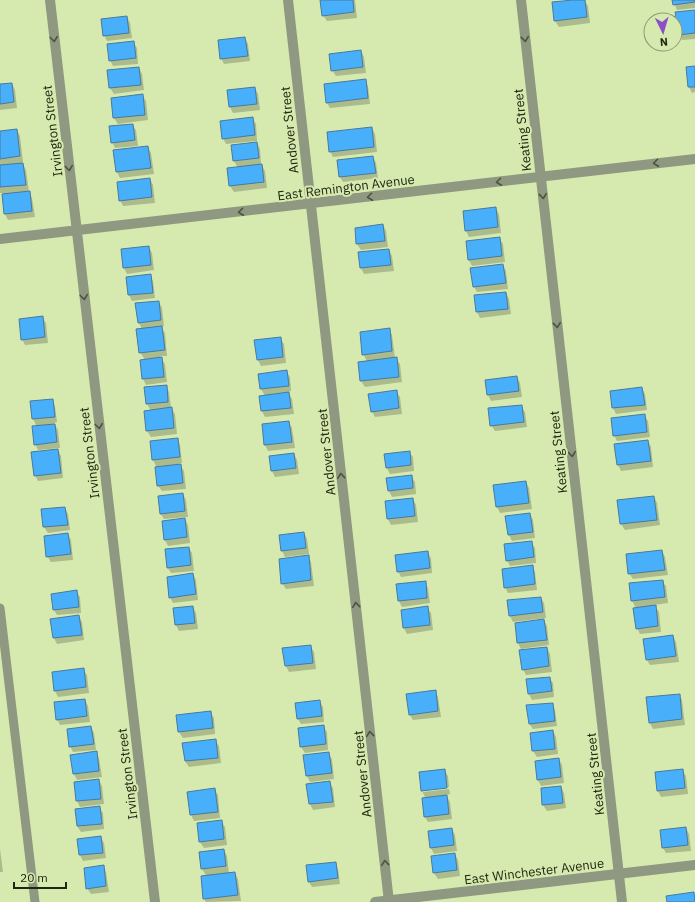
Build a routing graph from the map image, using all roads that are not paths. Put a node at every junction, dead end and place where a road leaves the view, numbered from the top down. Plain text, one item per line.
1 (50, 0) edge
2 (288, 0) edge
3 (521, 0) edge
4 (695, 159) edge
5 (540, 177) junction
6 (311, 204) junction
7 (76, 230) junction
8 (0, 239) edge
9 (0, 608) edge
10 (695, 865) edge
11 (619, 874) junction
12 (389, 901) edge
13 (35, 902) edge
14 (155, 902) edge
15 (375, 902) edge
16 (622, 902) edge

1 -> 7 street, Irvington Street
2 - 6 street, Andover Street
3 -> 5 street, Keating Street
4 -> 5 street, East Remington Avenue
5 -> 6 street, East Remington Avenue
5 -> 11 street, Keating Street
6 -> 7 street, East Remington Avenue
12 -> 6 street, Andover Street
7 - 8 street, East Remington Avenue
7 -> 14 street, Irvington Street
9 - 13 lane
10 - 11 street, East Winchester Avenue
11 - 12 street, East Winchester Avenue
11 - 16 street, Keating Street
12 - 15 street, East Winchester Avenue

